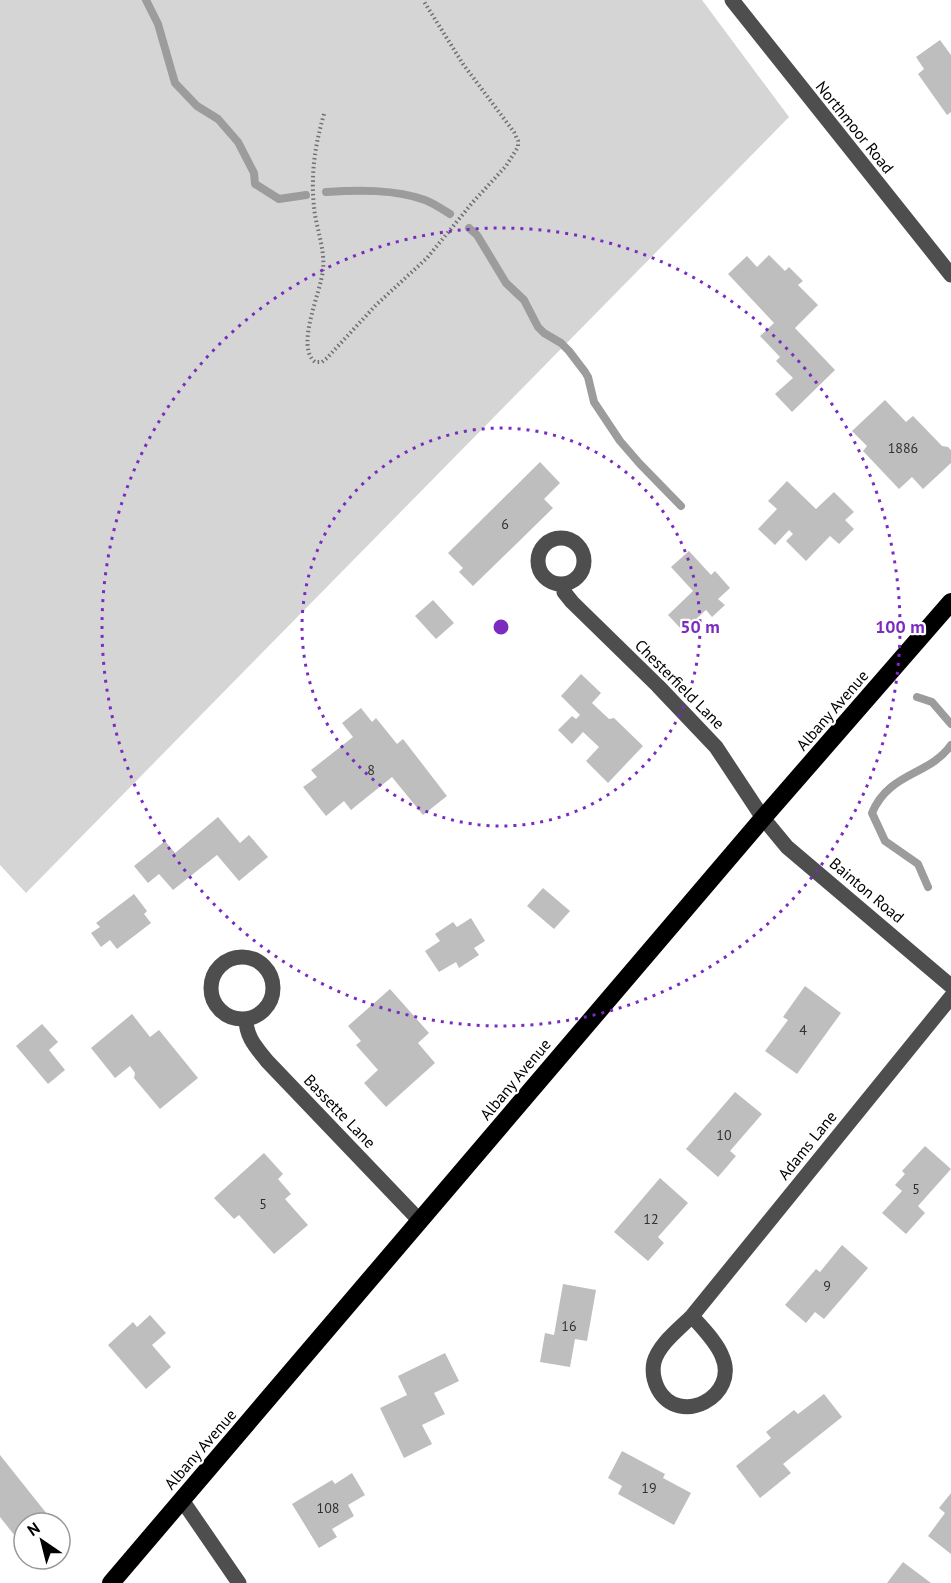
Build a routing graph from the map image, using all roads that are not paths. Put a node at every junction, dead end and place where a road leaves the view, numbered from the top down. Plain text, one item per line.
1 (732, 0) edge
2 (951, 275) edge
3 (563, 584) dead end
4 (951, 602) edge
5 (763, 818) junction
6 (951, 986) edge
7 (951, 997) edge
8 (246, 1019) junction
9 (420, 1221) junction
10 (692, 1316) junction
11 (182, 1500) junction
12 (111, 1583) edge
13 (239, 1583) edge

1 - 2 street, Northmoor Road
3 - 5 street, Chesterfield Lane
4 - 5 highway, Albany Avenue
5 - 6 street, Bainton Road
5 - 9 highway, Albany Avenue
7 - 10 street, Adams Lane
8 - 8 street
8 - 9 street, Bassette Lane
9 - 11 highway, Albany Avenue
10 - 10 street, Adams Lane
11 - 12 highway, Albany Avenue
11 - 13 street

